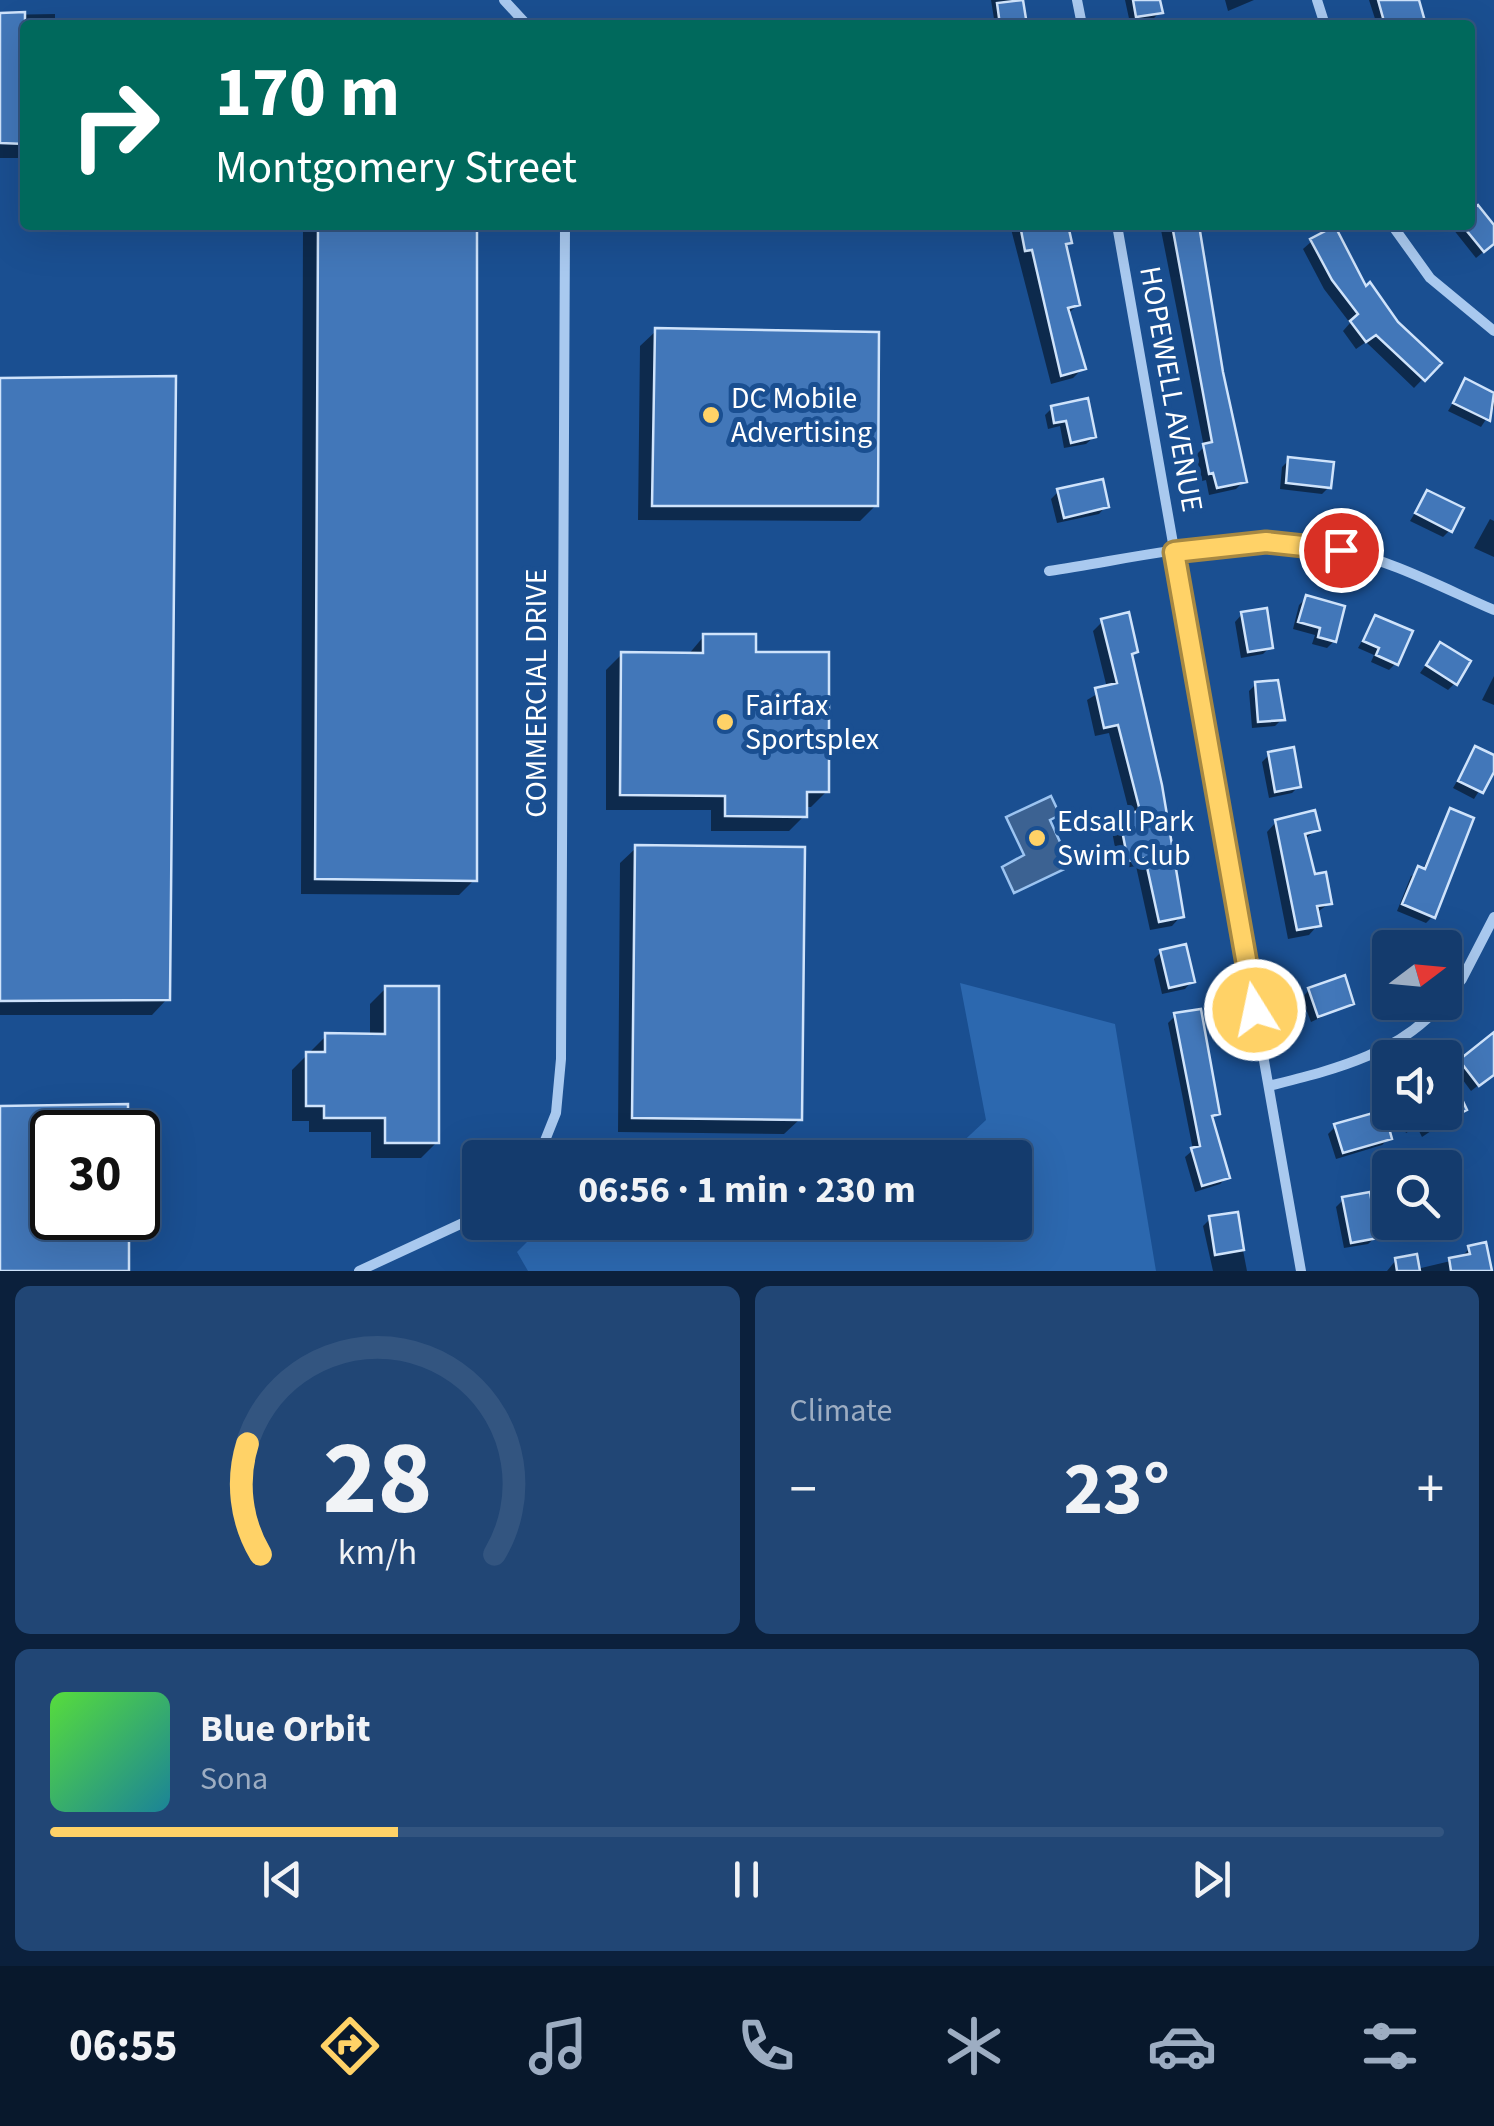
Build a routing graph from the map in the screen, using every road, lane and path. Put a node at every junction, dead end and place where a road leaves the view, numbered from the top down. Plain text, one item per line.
1 (504, 0) edge
2 (522, 20) edge
3 (565, 230) edge
4 (1118, 230) edge
5 (1396, 230) edge
6 (1494, 331) edge
7 (1174, 552) junction
8 (1049, 572) dead end
9 (1494, 610) edge
10 (1494, 917) edge
11 (1462, 979) edge
12 (1424, 1020) edge
13 (1268, 1086) junction
14 (545, 1140) edge
15 (462, 1222) edge
16 (359, 1271) edge
17 (1302, 1271) edge

1 - 2 street
3 - 14 street, COMMERCIAL DRIVE
4 - 7 street, HOPEWELL AVENUE
5 - 6 street
7 - 8 street
7 - 9 street
7 - 13 street, HOPEWELL AVENUE
10 - 11 street
12 - 13 street
13 - 17 street, HOPEWELL AVENUE
15 - 16 street

